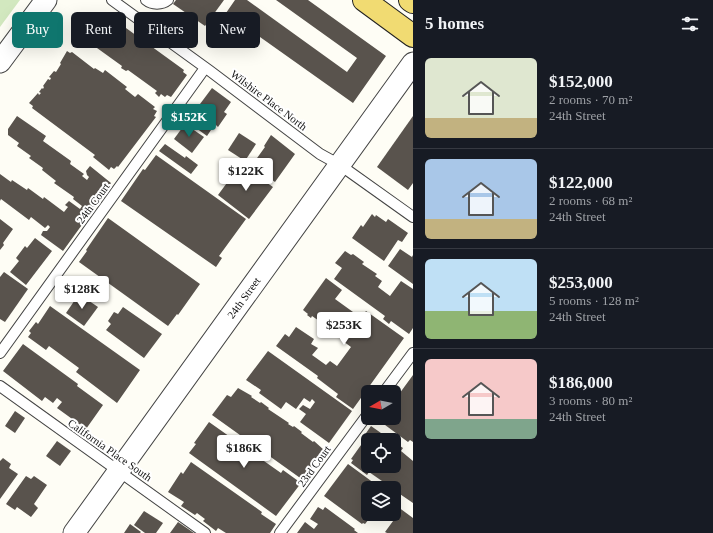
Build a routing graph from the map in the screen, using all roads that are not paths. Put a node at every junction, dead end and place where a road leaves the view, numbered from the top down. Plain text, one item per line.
1 (46, 0) edge
2 (112, 0) edge
3 (146, 0) edge
4 (168, 0) edge
5 (364, 0) edge
6 (410, 0) edge
7 (413, 2) edge
8 (413, 36) edge
9 (0, 62) edge
10 (413, 63) edge
11 (205, 68) junction
12 (340, 165) junction
13 (413, 218) edge
14 (0, 353) edge
15 (413, 353) edge
16 (389, 385) edge
17 (0, 386) edge
18 (361, 423) edge
19 (119, 470) junction
20 (74, 533) edge
21 (205, 533) edge
22 (280, 533) edge

1 - 9 street
2 - 11 lane, Wilshire Place North
3 - 4 lane
5 - 8 main road
6 - 7 main road
10 - 12 street, 24th Street
11 - 12 lane, Wilshire Place North
11 - 14 lane, 24th Court
12 - 13 lane, Wilshire Place North
12 - 19 street, 24th Street
15 - 16 lane
17 - 19 lane, California Place South
18 - 22 lane, 23rd Court
19 - 20 street, 24th Street
19 - 21 lane, California Place South

